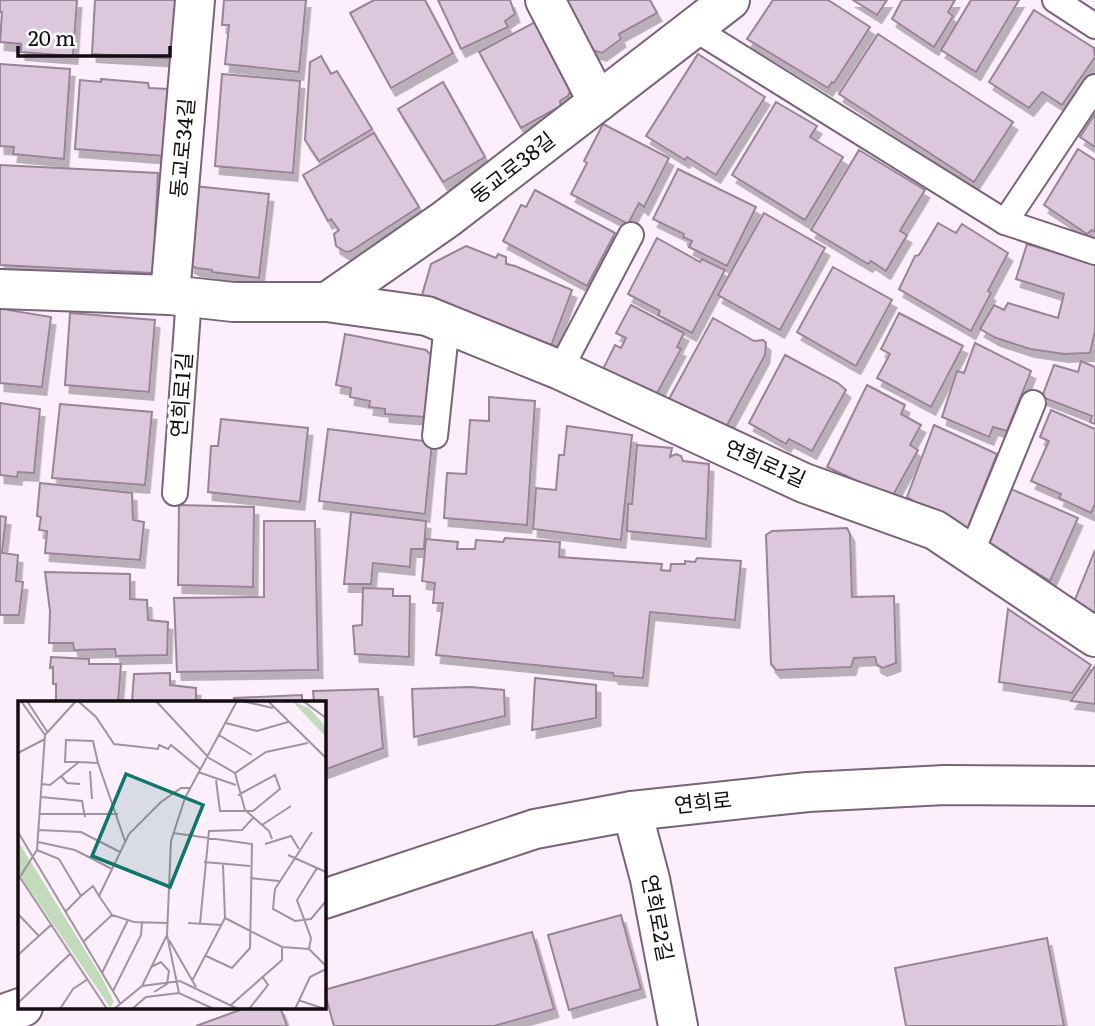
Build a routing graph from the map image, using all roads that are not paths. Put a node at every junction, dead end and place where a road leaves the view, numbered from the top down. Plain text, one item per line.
1 (195, 0) edge
2 (545, 0) edge
3 (730, 0) edge
4 (1055, 0) edge
5 (1095, 26) edge
6 (695, 29) junction
7 (1095, 88) edge
8 (598, 102) junction
9 (1005, 222) junction
10 (631, 234) dead end
11 (1095, 252) edge
12 (0, 289) edge
13 (179, 296) junction
14 (327, 302) junction
15 (447, 324) junction
16 (560, 370) junction
17 (1033, 403) dead end
18 (435, 436) dead end
19 (175, 493) dead end
20 (971, 554) junction
21 (1095, 637) edge
22 (1095, 786) edge
23 (632, 811) junction
24 (326, 898) edge
25 (18, 1009) edge
26 (0, 1015) edge
27 (678, 1026) edge

1 - 13 street, 동교로34길
2 - 8 street
3 - 6 street, 동교로38길
4 - 5 lane
6 - 8 street, 동교로38길
6 - 9 lane
7 - 9 lane
8 - 14 street, 동교로38길
9 - 11 lane
10 - 16 lane
12 - 13 street, 연희로1길
13 - 14 street, 연희로1길
13 - 19 lane, 연희로1길
14 - 15 street, 연희로1길
15 - 16 street, 연희로1길
15 - 18 lane
16 - 20 street, 연희로1길
17 - 20 lane
20 - 21 street, 연희로1길
22 - 23 street, 연희로
23 - 24 street, 연희로
23 - 27 street, 연희로2길
25 - 26 street

